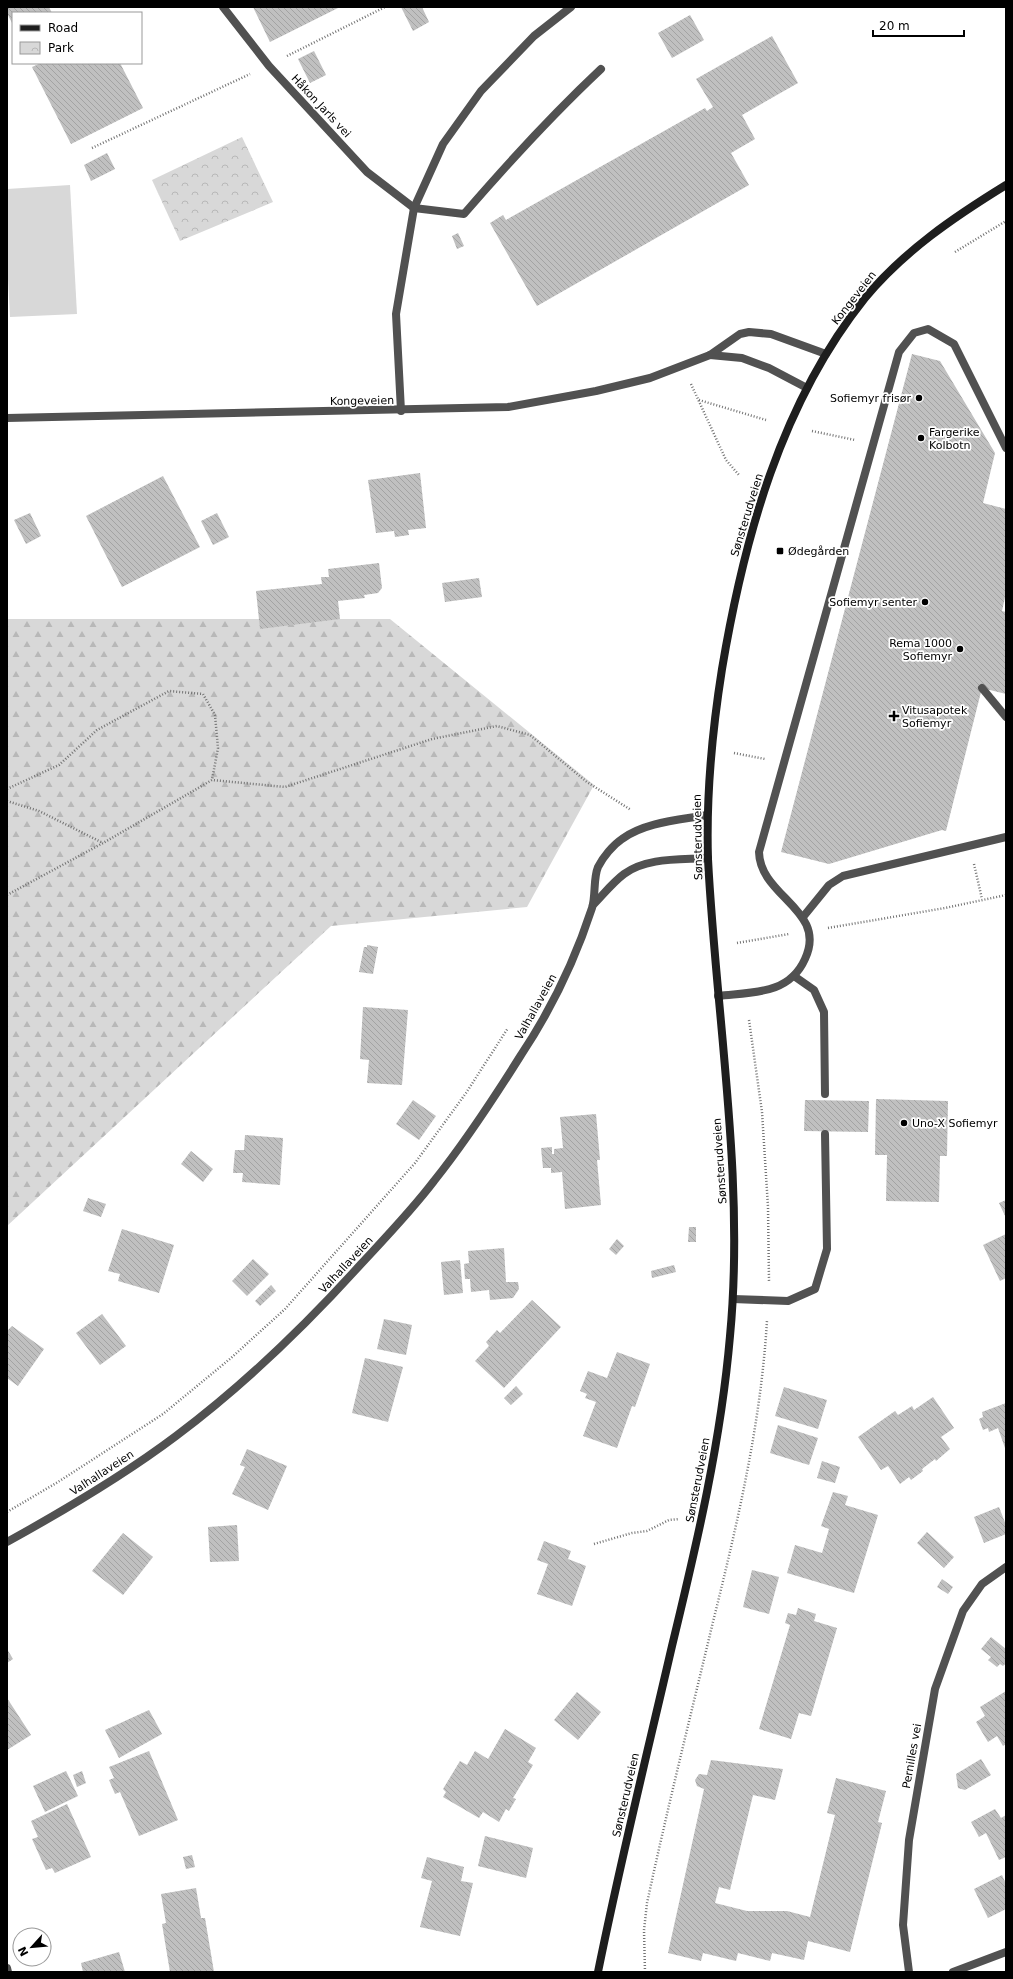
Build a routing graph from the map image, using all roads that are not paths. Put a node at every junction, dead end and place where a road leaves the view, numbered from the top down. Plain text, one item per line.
1 (223, 7) edge
2 (571, 7) edge
3 (601, 69) dead end
4 (1006, 185) edge
5 (414, 208) junction
6 (826, 354) junction
7 (710, 355) junction
8 (807, 388) junction
9 (401, 411) junction
10 (7, 418) edge
11 (1006, 448) edge
12 (982, 688) dead end
13 (1006, 717) edge
14 (707, 815) junction
15 (1006, 837) edge
16 (708, 858) junction
17 (593, 905) junction
18 (803, 917) junction
19 (794, 976) junction
20 (718, 996) junction
21 (825, 1094) dead end
22 (825, 1134) dead end
23 (734, 1300) junction
24 (7, 1542) edge
25 (1006, 1566) edge
26 (1006, 1952) edge
27 (7, 1968) edge
28 (8, 1972) edge
29 (598, 1972) edge
30 (909, 1972) edge
31 (953, 1972) edge

1 - 5 street, Håkon Jarls vei
2 - 5 street
3 - 5 street
4 - 6 main road, Kongeveien
5 - 9 street
6 - 7 street, Kongeveien
6 - 8 main road, Sønsterudveien
7 - 8 street, Kongeveien
7 - 9 street, Kongeveien
8 - 14 main road, Sønsterudveien
9 - 10 street, Kongeveien
11 - 18 street
12 - 13 street
14 - 16 main road, Sønsterudveien
14 - 17 street, Valhallaveien
15 - 18 street
16 - 17 street, Valhallaveien
16 - 20 main road, Sønsterudveien
17 - 24 street, Valhallaveien
18 - 19 street
19 - 20 street
19 - 21 street
20 - 23 main road, Sønsterudveien
22 - 23 street
23 - 29 main road, Sønsterudveien
25 - 30 street, Pernilles vei
26 - 31 street
27 - 28 street

